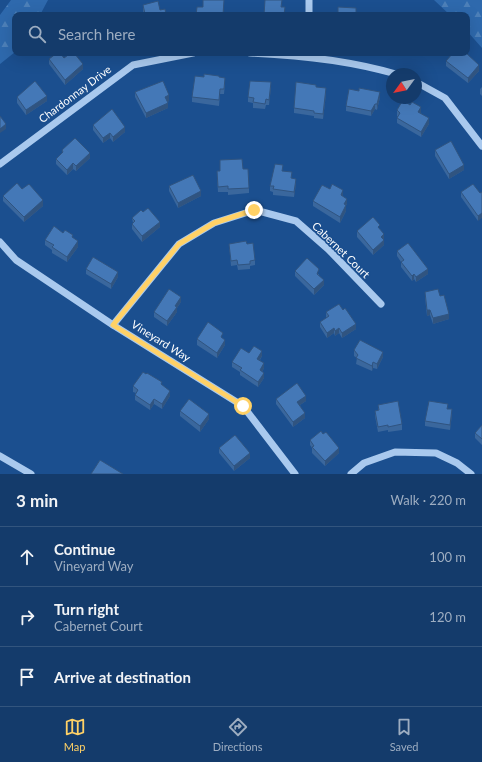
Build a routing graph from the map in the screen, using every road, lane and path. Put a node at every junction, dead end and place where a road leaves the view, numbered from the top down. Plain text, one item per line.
1 (309, 0) edge
2 (309, 12) edge
3 (177, 56) edge
4 (316, 56) edge
5 (386, 72) edge
6 (422, 85) edge
7 (482, 146) edge
8 (0, 164) edge
9 (0, 242) edge
10 (381, 304) dead end
11 (113, 325) junction
12 (0, 456) edge
13 (31, 474) edge
14 (295, 474) edge
15 (351, 474) edge
16 (471, 474) edge

1 - 2 street
3 - 8 street, Chardonnay Drive
4 - 5 street
6 - 7 street
9 - 11 street, Vineyard Way
10 - 11 street, Cabernet Court
11 - 14 street, Vineyard Way
12 - 13 street
15 - 16 street

